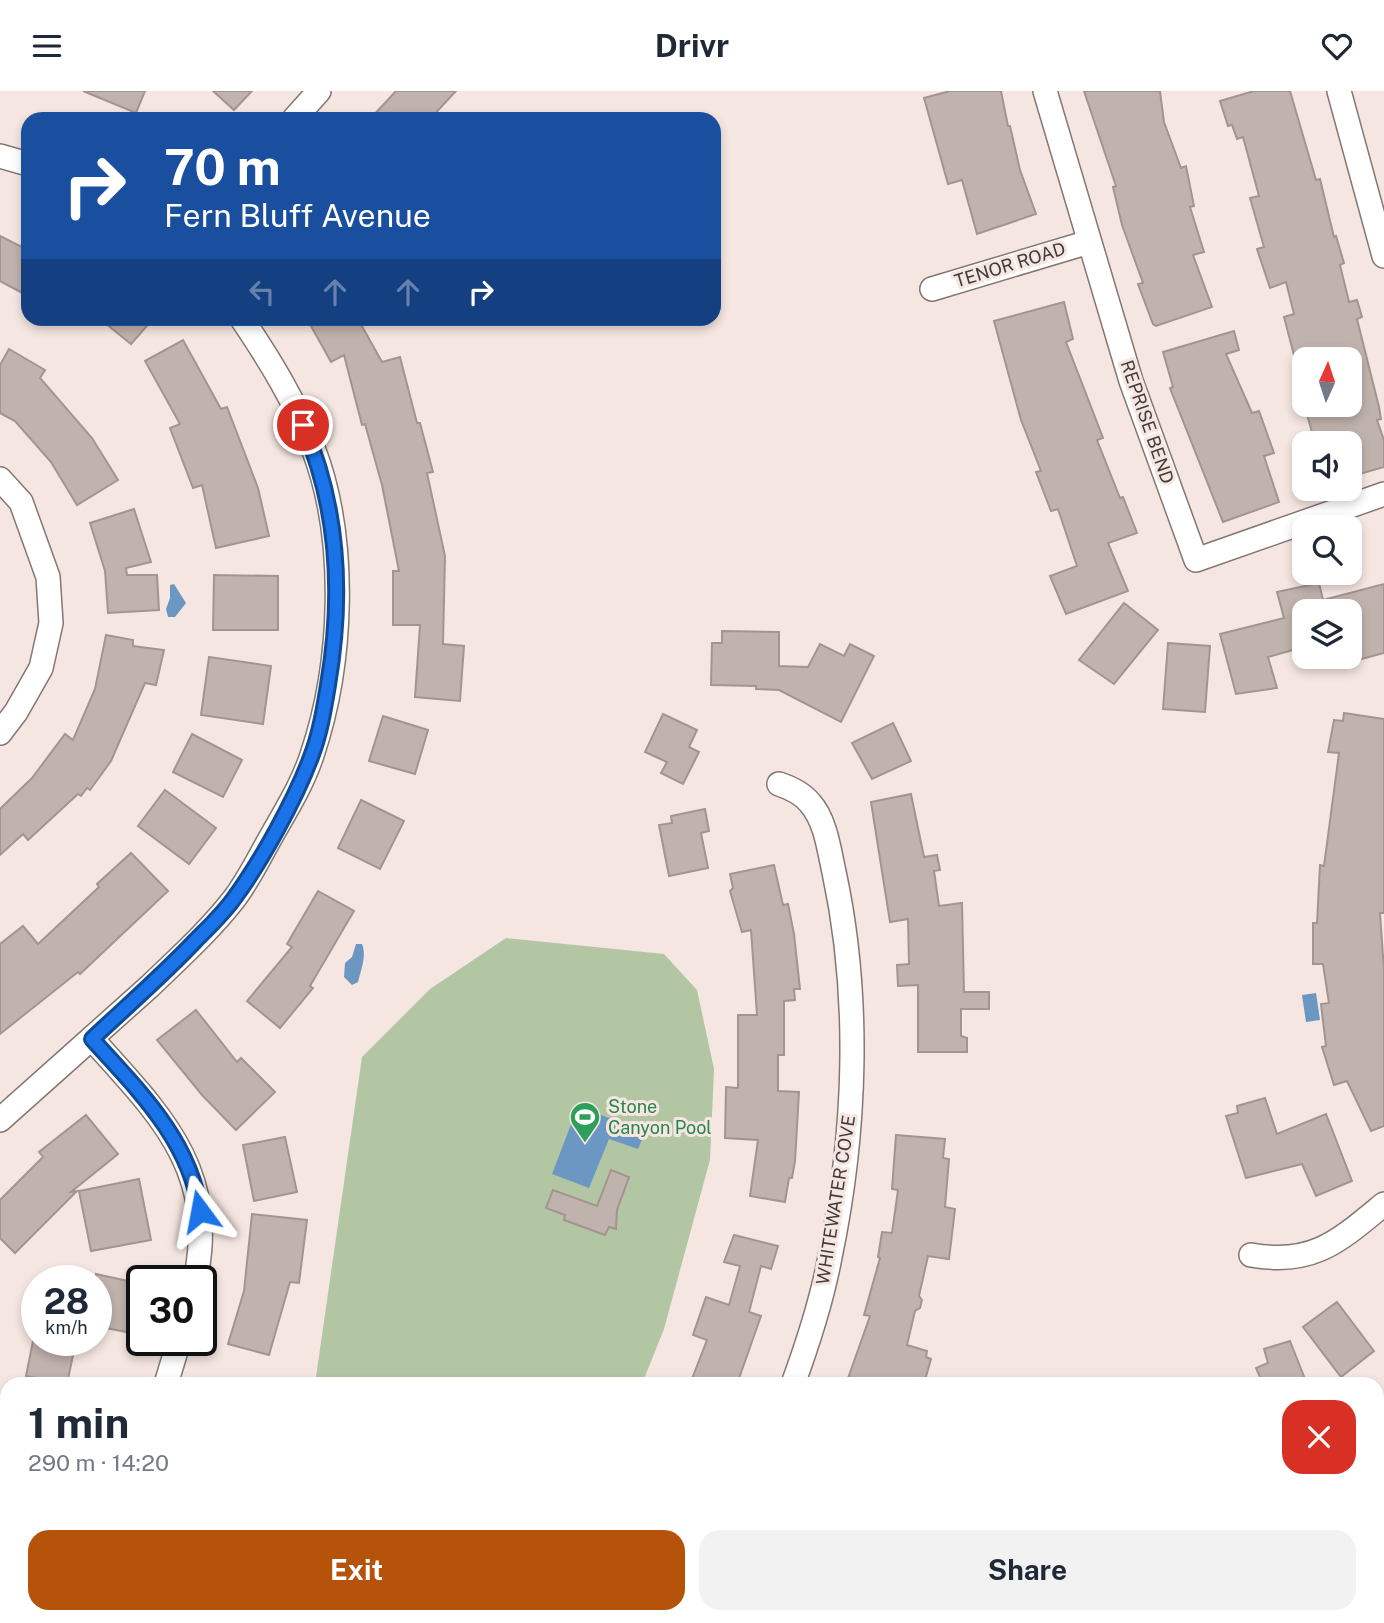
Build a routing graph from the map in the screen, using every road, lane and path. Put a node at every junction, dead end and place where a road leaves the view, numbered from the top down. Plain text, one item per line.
1 (319, 91) edge
2 (1045, 91) edge
3 (1339, 91) edge
4 (300, 112) edge
5 (0, 156) edge
6 (21, 162) edge
7 (1089, 242) junction
8 (1384, 256) edge
9 (932, 289) dead end
10 (246, 326) edge
11 (0, 479) edge
12 (1384, 494) edge
13 (0, 733) edge
14 (779, 784) dead end
15 (92, 1039) junction
16 (0, 1120) edge
17 (1384, 1204) edge
18 (1251, 1255) dead end
19 (199, 1265) edge
20 (174, 1356) edge
21 (168, 1377) edge
22 (795, 1377) edge

1 - 4 street
2 - 7 street, REPRISE BEND
3 - 8 street
5 - 6 street
7 - 9 street, TENOR ROAD
7 - 12 street, REPRISE BEND
10 - 15 street
11 - 13 street
14 - 22 street, WHITEWATER COVE
15 - 16 street
15 - 19 street
17 - 18 street
20 - 21 street

